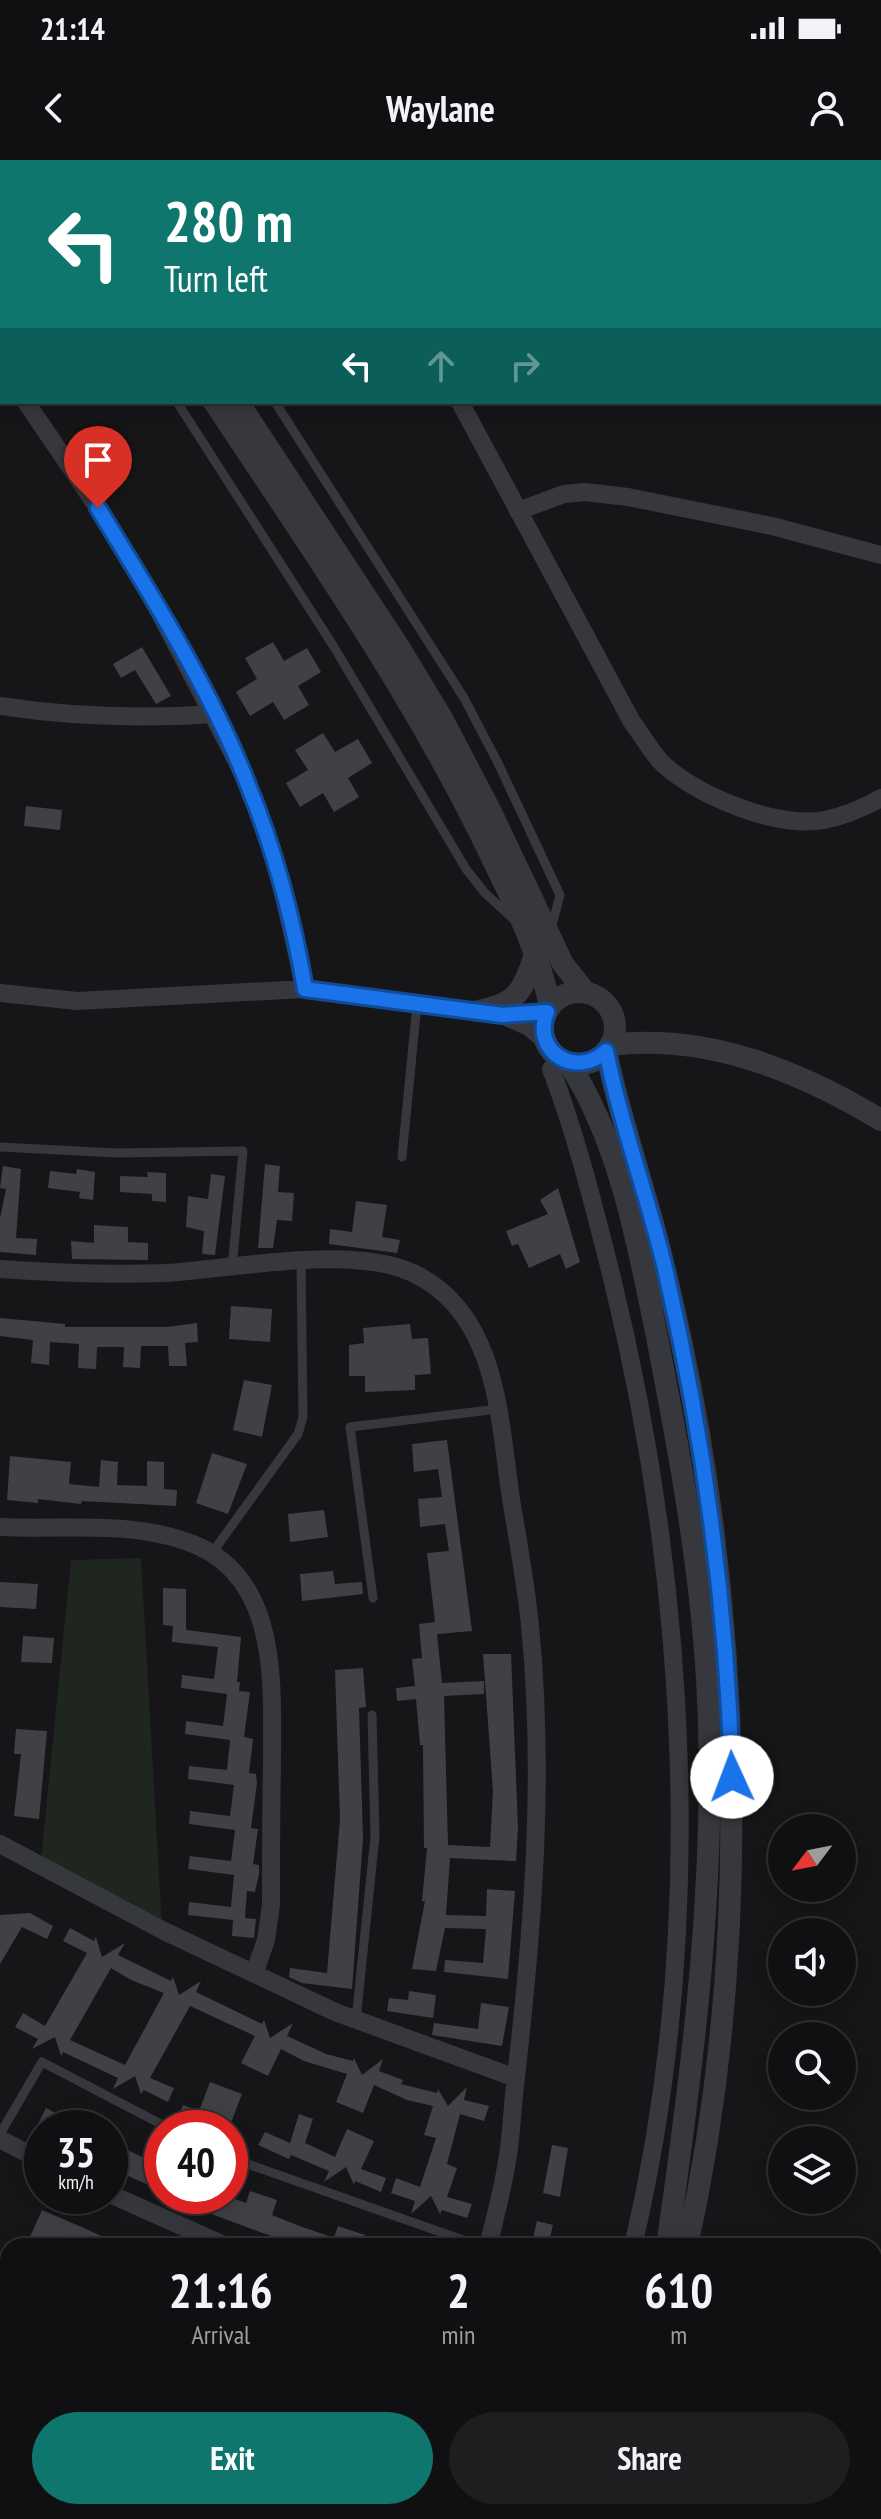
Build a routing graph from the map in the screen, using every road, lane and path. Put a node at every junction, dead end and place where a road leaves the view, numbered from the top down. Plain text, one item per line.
1 (27, 404) edge
2 (178, 404) edge
3 (215, 404) edge
4 (239, 404) edge
5 (276, 404) edge
6 (461, 404) edge
7 (518, 511) junction
8 (881, 555) edge
9 (0, 706) edge
10 (215, 714) junction
11 (881, 798) edge
12 (523, 928) junction
13 (550, 937) junction
14 (534, 957) junction
15 (305, 989) junction
16 (0, 993) edge
17 (586, 993) junction
18 (417, 1004) junction
19 (548, 1010) junction
20 (478, 1011) junction
21 (502, 1015) junction
22 (612, 1015) junction
23 (545, 1041) junction
24 (662, 1042) junction
25 (608, 1048) junction
26 (559, 1066) junction
27 (613, 1087) junction
28 (881, 1120) edge
29 (0, 1147) edge
30 (402, 1157) dead end
31 (301, 1262) junction
32 (232, 1268) junction
33 (0, 1269) edge
34 (498, 1409) junction
35 (0, 1527) edge
36 (212, 1553) junction
37 (373, 1598) dead end
38 (372, 1715) dead end
39 (0, 1844) edge
40 (254, 1974) junction
41 (356, 2020) junction
42 (516, 2078) junction
43 (144, 2115) edge
44 (0, 2136) edge
45 (24, 2150) edge
46 (248, 2164) edge
47 (128, 2202) edge
48 (208, 2238) edge
49 (457, 2238) edge
50 (490, 2238) edge
51 (635, 2238) edge
52 (668, 2238) edge
53 (688, 2238) edge

1 - 10 street
2 - 12 lane
3 - 12 street
4 - 13 street
5 - 13 lane
6 - 7 street
7 - 8 street
7 - 11 street
9 - 10 street
10 - 15 street
12 - 14 street
13 - 17 street
14 - 19 street
14 - 20 street
15 - 16 street
15 - 18 street
17 - 19 street
17 - 22 street
18 - 20 street
18 - 30 lane
19 - 21 street
19 - 23 street
20 - 21 street
21 - 23 street
22 - 24 street
22 - 25 street
23 - 26 street
24 - 25 street
24 - 27 street
24 - 28 street
25 - 26 street
25 - 27 street
26 - 51 street
26 - 52 street
27 - 53 street
29 - 32 lane
31 - 32 street
31 - 34 street
31 - 36 lane
32 - 33 street
34 - 37 lane
34 - 42 street
35 - 36 street
36 - 40 street
38 - 41 lane
39 - 40 street
40 - 41 street
41 - 42 street
42 - 50 street
43 - 44 lane
44 - 45 street
46 - 49 lane
47 - 48 street

